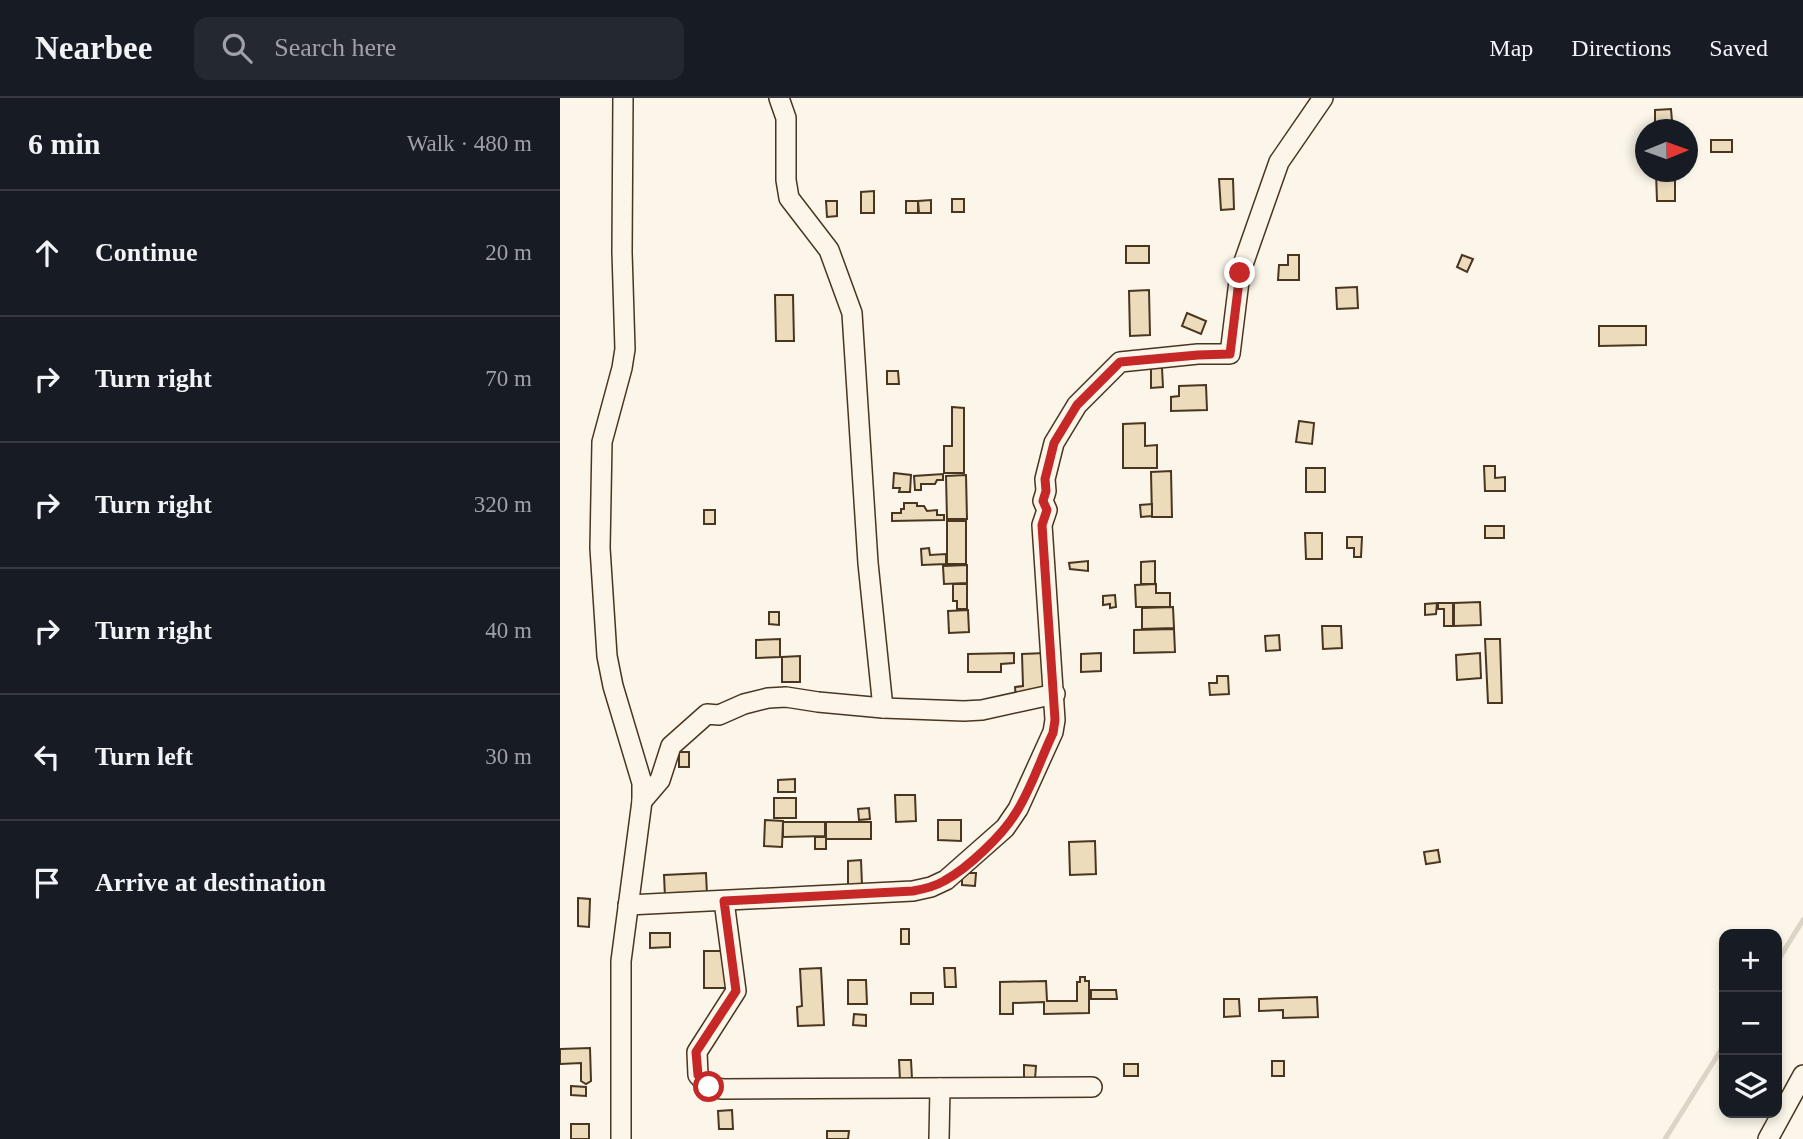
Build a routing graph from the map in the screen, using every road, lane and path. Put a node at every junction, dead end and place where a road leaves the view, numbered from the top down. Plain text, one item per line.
1 (623, 98) edge
2 (779, 98) edge
3 (1323, 98) edge
4 (1055, 694) junction
5 (883, 708) junction
6 (642, 802) junction
7 (724, 901) junction
8 (628, 905) junction
9 (1803, 1075) edge
10 (1092, 1087) dead end
11 (940, 1088) junction
12 (621, 1139) edge
13 (939, 1139) edge
14 (1768, 1139) edge

1 - 6 street
2 - 5 street
3 - 4 street
4 - 5 street
4 - 7 street
5 - 6 street
6 - 8 street
7 - 8 street
7 - 11 street
8 - 12 street
9 - 14 street
10 - 11 street
11 - 13 street

